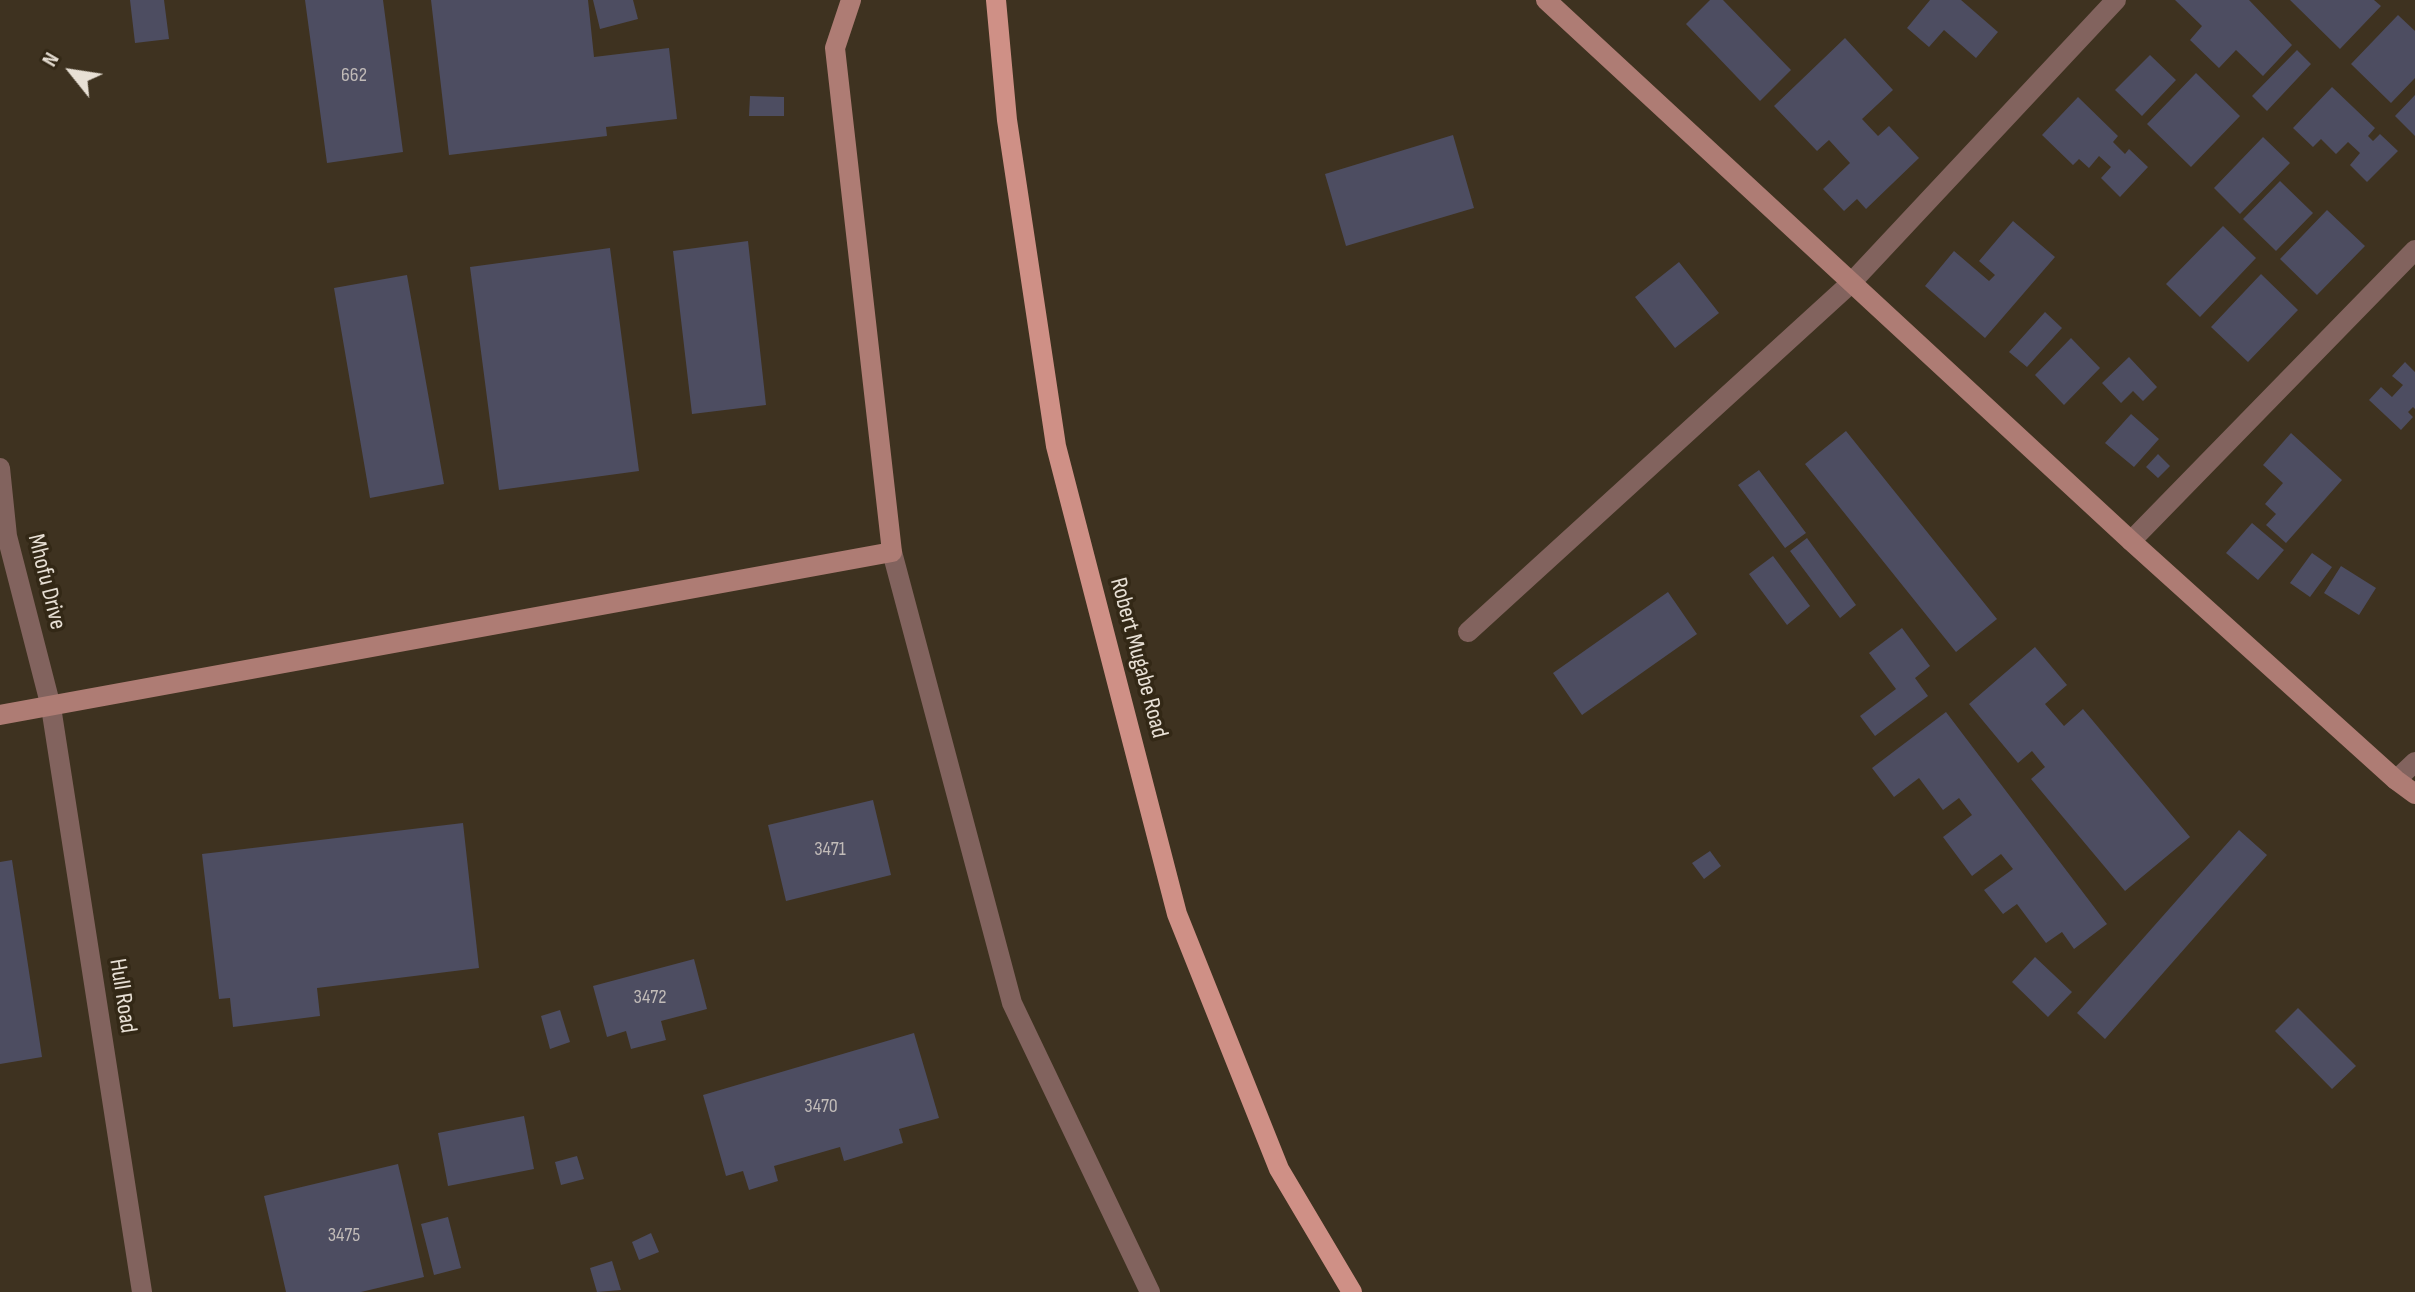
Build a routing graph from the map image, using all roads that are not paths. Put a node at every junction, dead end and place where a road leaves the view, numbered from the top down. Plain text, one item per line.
1 (851, 0) edge
2 (996, 0) edge
3 (1546, 0) edge
4 (2105, 4) edge
5 (2415, 250) edge
6 (1851, 283) junction
7 (0, 468) edge
8 (3, 536) edge
9 (2131, 541) junction
10 (892, 552) junction
11 (1468, 632) dead end
12 (51, 707) junction
13 (0, 715) edge
14 (2415, 762) edge
15 (2396, 780) junction
16 (2415, 794) edge
17 (142, 1292) edge
18 (1150, 1292) edge
19 (1352, 1292) edge

1 - 10 street
2 - 19 main road, Robert Mugabe Road
3 - 6 street
4 - 6 street
5 - 9 street
6 - 9 street
6 - 11 street
7 - 8 street, Mhofu Drive
8 - 12 street, Mhofu Drive
9 - 15 street
10 - 12 street
10 - 18 street
12 - 13 street
12 - 17 street, Hull Road
14 - 15 street
15 - 16 street

